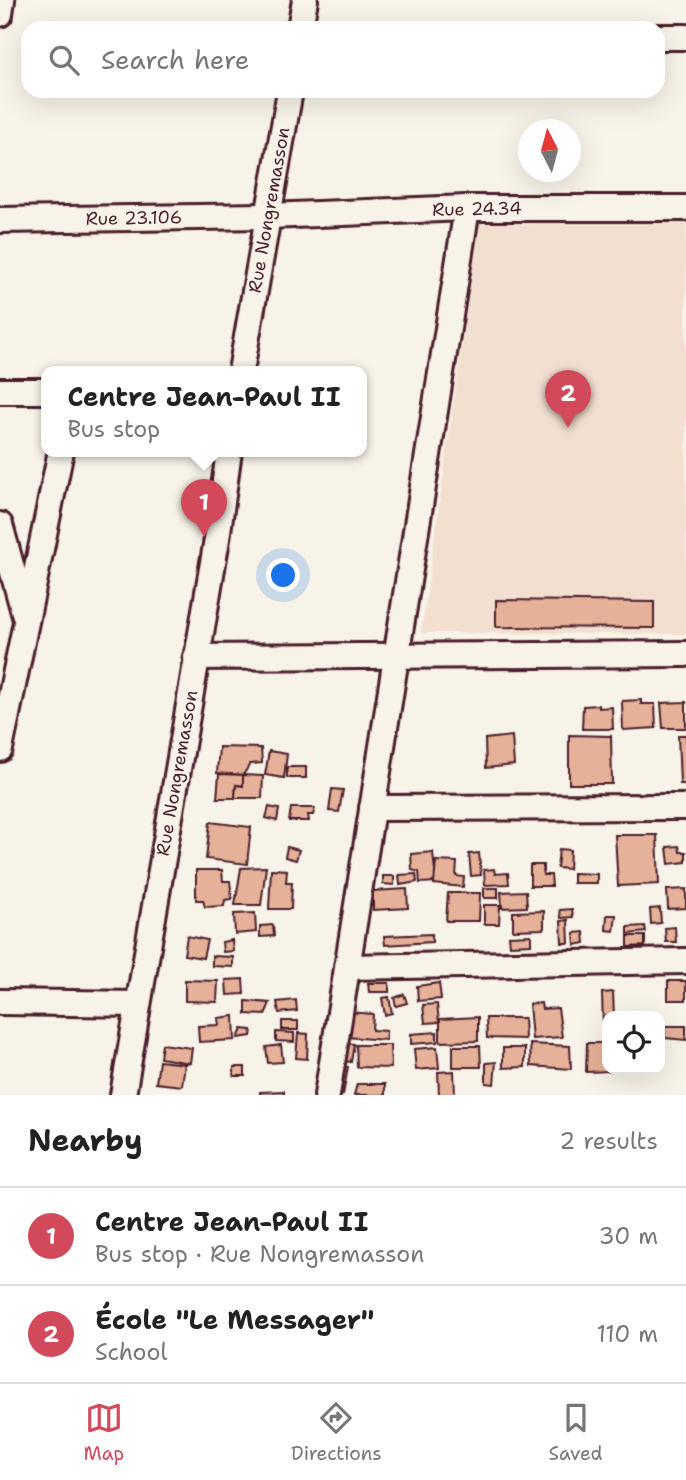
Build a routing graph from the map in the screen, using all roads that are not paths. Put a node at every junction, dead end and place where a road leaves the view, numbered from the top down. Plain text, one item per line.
1 (2, 0) edge
2 (305, 0) edge
3 (0, 14) edge
4 (301, 21) edge
5 (665, 37) edge
6 (686, 37) edge
7 (289, 98) edge
8 (467, 208) junction
9 (686, 208) edge
10 (268, 216) junction
11 (0, 220) edge
12 (242, 366) edge
13 (0, 391) edge
14 (41, 391) edge
15 (60, 457) edge
16 (228, 457) edge
17 (0, 525) edge
18 (26, 621) junction
19 (686, 654) edge
20 (396, 656) junction
21 (197, 657) junction
22 (0, 749) edge
23 (686, 807) edge
24 (372, 808) junction
25 (686, 961) edge
26 (347, 967) junction
27 (0, 1002) edge
28 (138, 1004) junction
29 (123, 1095) edge
30 (327, 1095) edge

1 - 3 street
2 - 4 street
5 - 6 street
7 - 10 street, Rue Nongremasson
8 - 9 street, Rue 24.34
8 - 10 street, Rue 24.34
8 - 20 street
10 - 11 street, Rue 23.106
10 - 12 street, Rue Nongremasson
13 - 14 street
15 - 18 street
16 - 21 street, Rue Nongremasson
17 - 18 street
18 - 22 street
19 - 20 street
20 - 21 street
20 - 24 street
21 - 28 street, Rue Nongremasson
23 - 24 street
24 - 26 street
25 - 26 street
26 - 30 street
27 - 28 street
28 - 29 street, Rue Nongremasson

